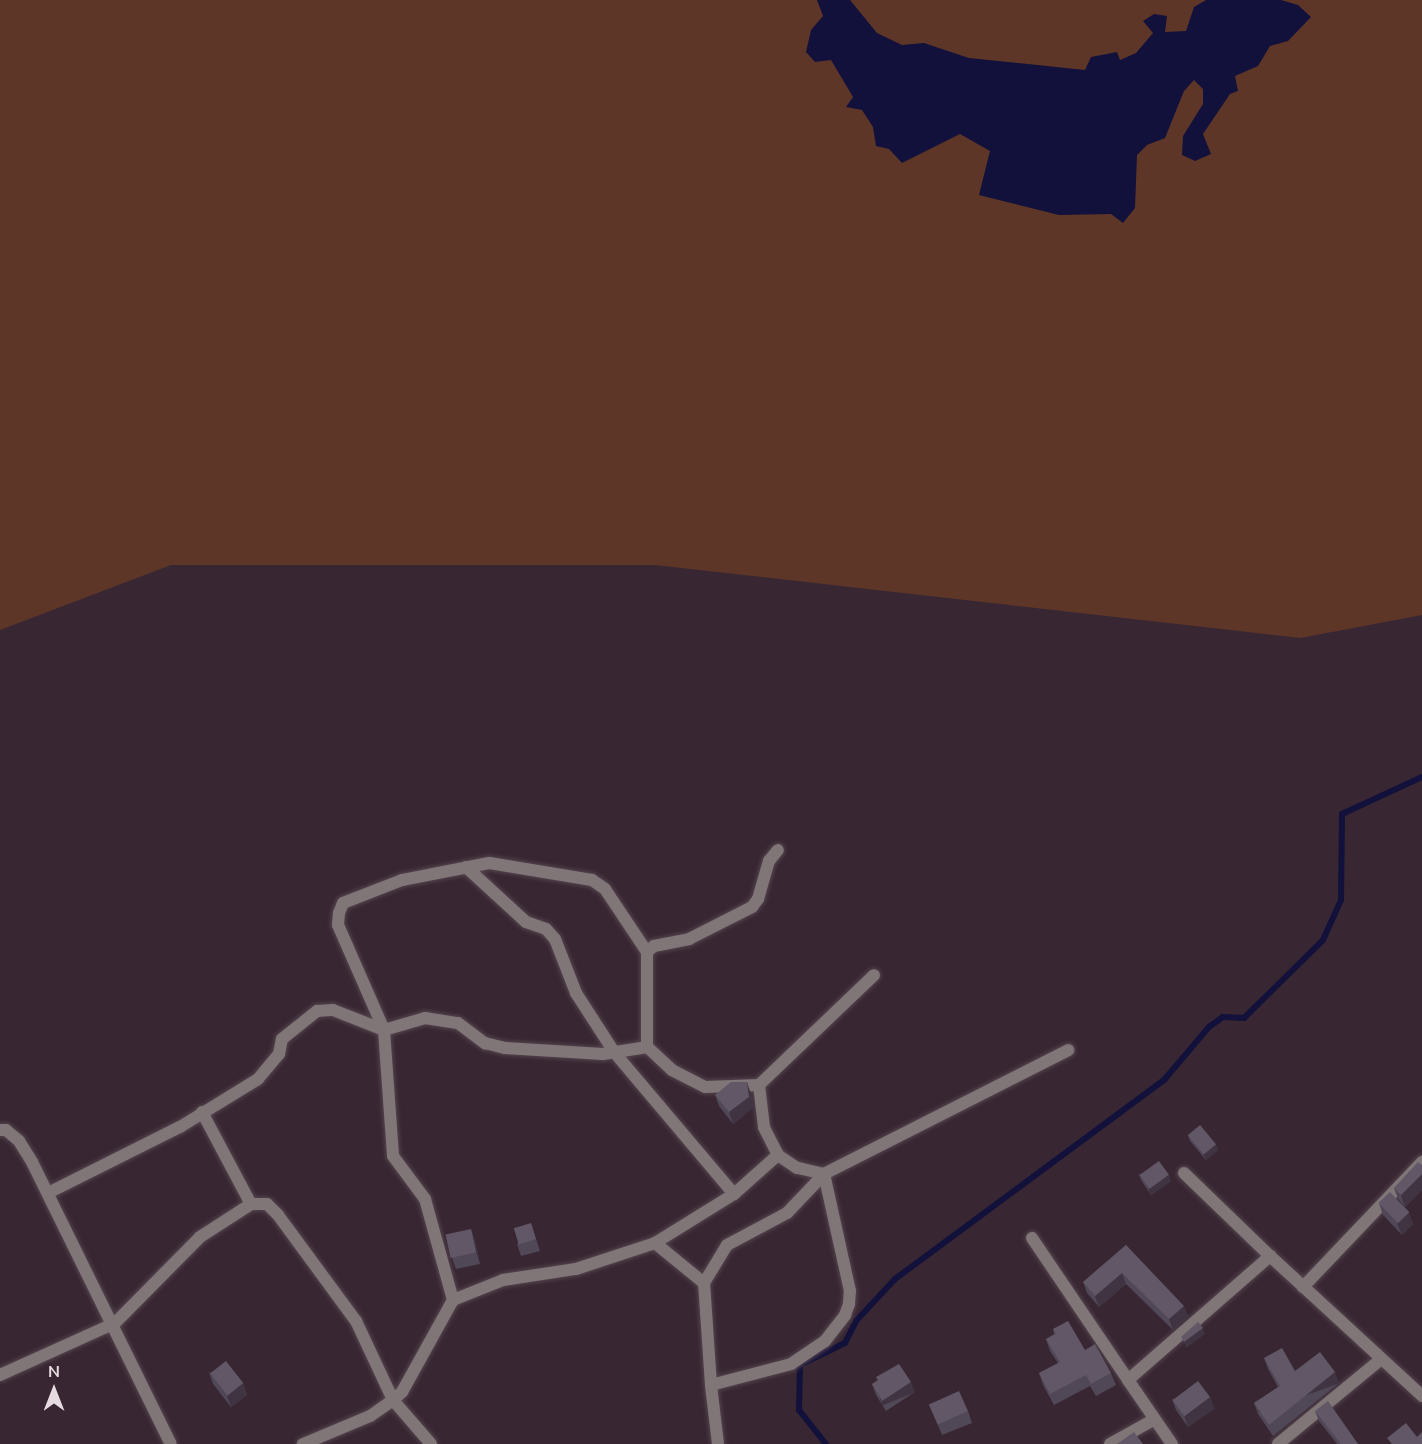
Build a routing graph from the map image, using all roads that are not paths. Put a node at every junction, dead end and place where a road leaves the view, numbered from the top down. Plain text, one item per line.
1 (778, 850) dead end
2 (466, 867) junction
3 (647, 952) junction
4 (874, 975) dead end
5 (384, 1030) junction
6 (647, 1047) junction
7 (1068, 1050) dead end
8 (614, 1052) junction
9 (759, 1085) junction
10 (202, 1112) junction
11 (0, 1130) edge
12 (778, 1155) junction
13 (1422, 1162) edge
14 (1184, 1173) dead end
15 (824, 1174) junction
16 (48, 1193) junction
17 (734, 1194) junction
18 (251, 1203) junction
19 (1032, 1238) dead end
20 (655, 1243) junction
21 (1270, 1256) junction
22 (704, 1283) junction
23 (1302, 1287) junction
24 (453, 1300) junction
25 (115, 1323) junction
26 (1380, 1360) junction
27 (0, 1375) edge
28 (1128, 1380) junction
29 (711, 1385) junction
30 (1422, 1396) edge
31 (393, 1400) junction
32 (1155, 1419) junction
33 (171, 1444) edge
34 (303, 1444) edge
35 (431, 1444) edge
36 (718, 1444) edge
37 (1110, 1444) edge
38 (1172, 1444) edge
39 (1278, 1444) edge

1 - 3 street
2 - 3 street
2 - 5 street
2 - 8 street
3 - 6 street
4 - 9 street
5 - 8 street
5 - 10 street
5 - 24 street
6 - 8 street
6 - 9 street
7 - 15 street
8 - 17 street
9 - 12 street
10 - 16 street
10 - 18 street
11 - 16 street
12 - 15 street
12 - 17 street
13 - 23 street
14 - 21 street
15 - 22 street
15 - 29 street
16 - 25 street
17 - 20 street
18 - 25 street
18 - 31 street
19 - 28 street
20 - 22 street
20 - 24 street
21 - 23 street
21 - 28 street
22 - 29 street
23 - 26 street
24 - 31 street
25 - 27 street
25 - 33 street
26 - 30 street
26 - 39 street
28 - 32 street
29 - 36 street
31 - 34 street
31 - 35 street
32 - 37 street
32 - 38 street

